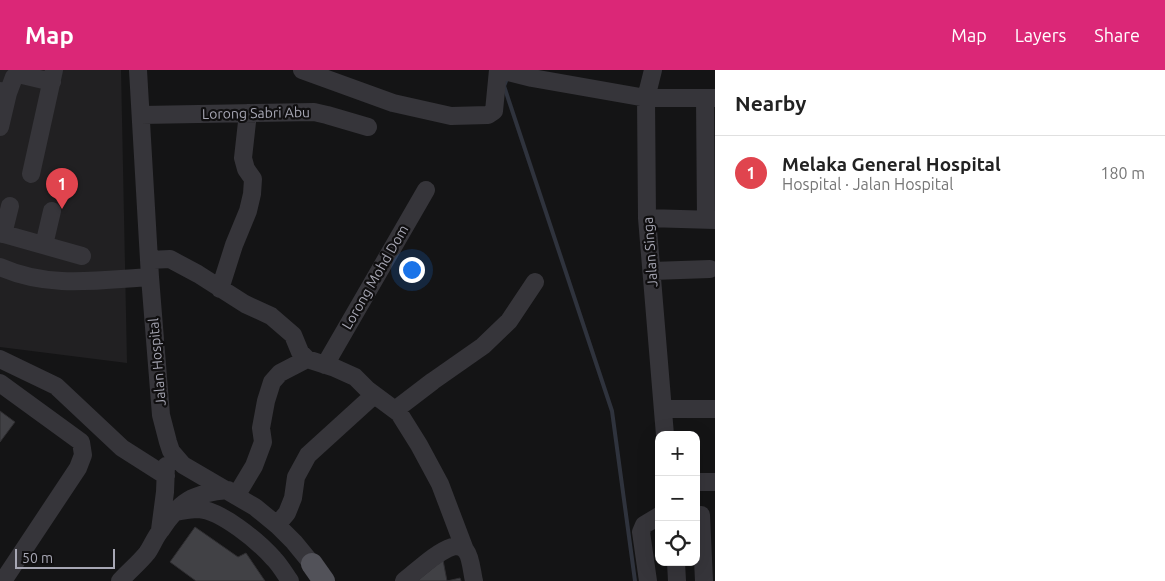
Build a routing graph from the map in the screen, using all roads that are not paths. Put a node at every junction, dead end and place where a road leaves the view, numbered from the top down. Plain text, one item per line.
1 (138, 70) edge
2 (302, 70) edge
3 (500, 70) edge
4 (653, 70) edge
5 (53, 76) edge
6 (4, 92) edge
7 (646, 98) junction
8 (710, 98) edge
9 (248, 113) junction
10 (141, 115) junction
11 (0, 127) edge
12 (368, 127) dead end
13 (710, 156) edge
14 (31, 174) dead end
15 (426, 190) dead end
16 (10, 206) dead end
17 (52, 211) dead end
18 (647, 218) junction
19 (711, 220) edge
20 (2, 233) edge
21 (44, 246) junction
22 (82, 256) dead end
23 (0, 268) edge
24 (149, 269) junction
25 (710, 269) dead end
26 (652, 271) junction
27 (534, 282) dead end
28 (220, 289) junction
29 (0, 359) edge
30 (307, 359) junction
31 (325, 365) junction
32 (0, 383) edge
33 (374, 395) junction
34 (663, 409) junction
35 (715, 409) edge
36 (395, 410) junction
37 (161, 415) junction
38 (665, 431) edge
39 (166, 476) junction
40 (700, 482) edge
41 (715, 482) edge
42 (232, 493) junction
43 (174, 512) junction
44 (701, 515) dead end
45 (655, 518) edge
46 (277, 525) junction
47 (160, 530) junction
48 (465, 550) junction
49 (676, 566) edge
50 (319, 575) edge
51 (4, 581) edge
52 (120, 581) edge
53 (290, 581) edge
54 (404, 581) edge
55 (474, 581) edge
56 (648, 581) edge
57 (677, 581) edge
58 (704, 581) edge

1 - 10 street, Jalan Hospital
2 - 3 street
3 - 7 street
4 - 7 street, Jalan Singa
5 - 6 street
5 - 14 street
6 - 11 street
7 - 8 street
7 - 18 street, Jalan Singa
8 - 13 street
9 - 10 street, Lorong Sabri Abu
9 - 12 street, Lorong Sabri Abu
9 - 28 street
10 - 24 street, Jalan Hospital
13 - 19 street
15 - 31 street, Lorong Mohd Dom
16 - 20 street
17 - 21 street
18 - 19 street
18 - 26 street, Jalan Singa
20 - 21 street
21 - 22 street
23 - 24 street
24 - 28 street
24 - 37 street, Jalan Hospital
25 - 26 street
26 - 34 street, Jalan Singa
27 - 36 street
28 - 30 street
29 - 39 street
30 - 31 street
30 - 42 street
31 - 33 street
32 - 51 street
33 - 36 street
33 - 46 street
34 - 35 street
34 - 38 street, Jalan Singa
36 - 48 street
37 - 39 street
37 - 42 street, Jalan Hospital
39 - 47 street
40 - 41 street
42 - 43 street
42 - 46 street, Jalan Hospital
43 - 47 street
43 - 53 street
44 - 58 street
45 - 56 street
46 - 50 street, Jalan Hospital
47 - 52 street
48 - 54 street
48 - 55 street
49 - 57 street

